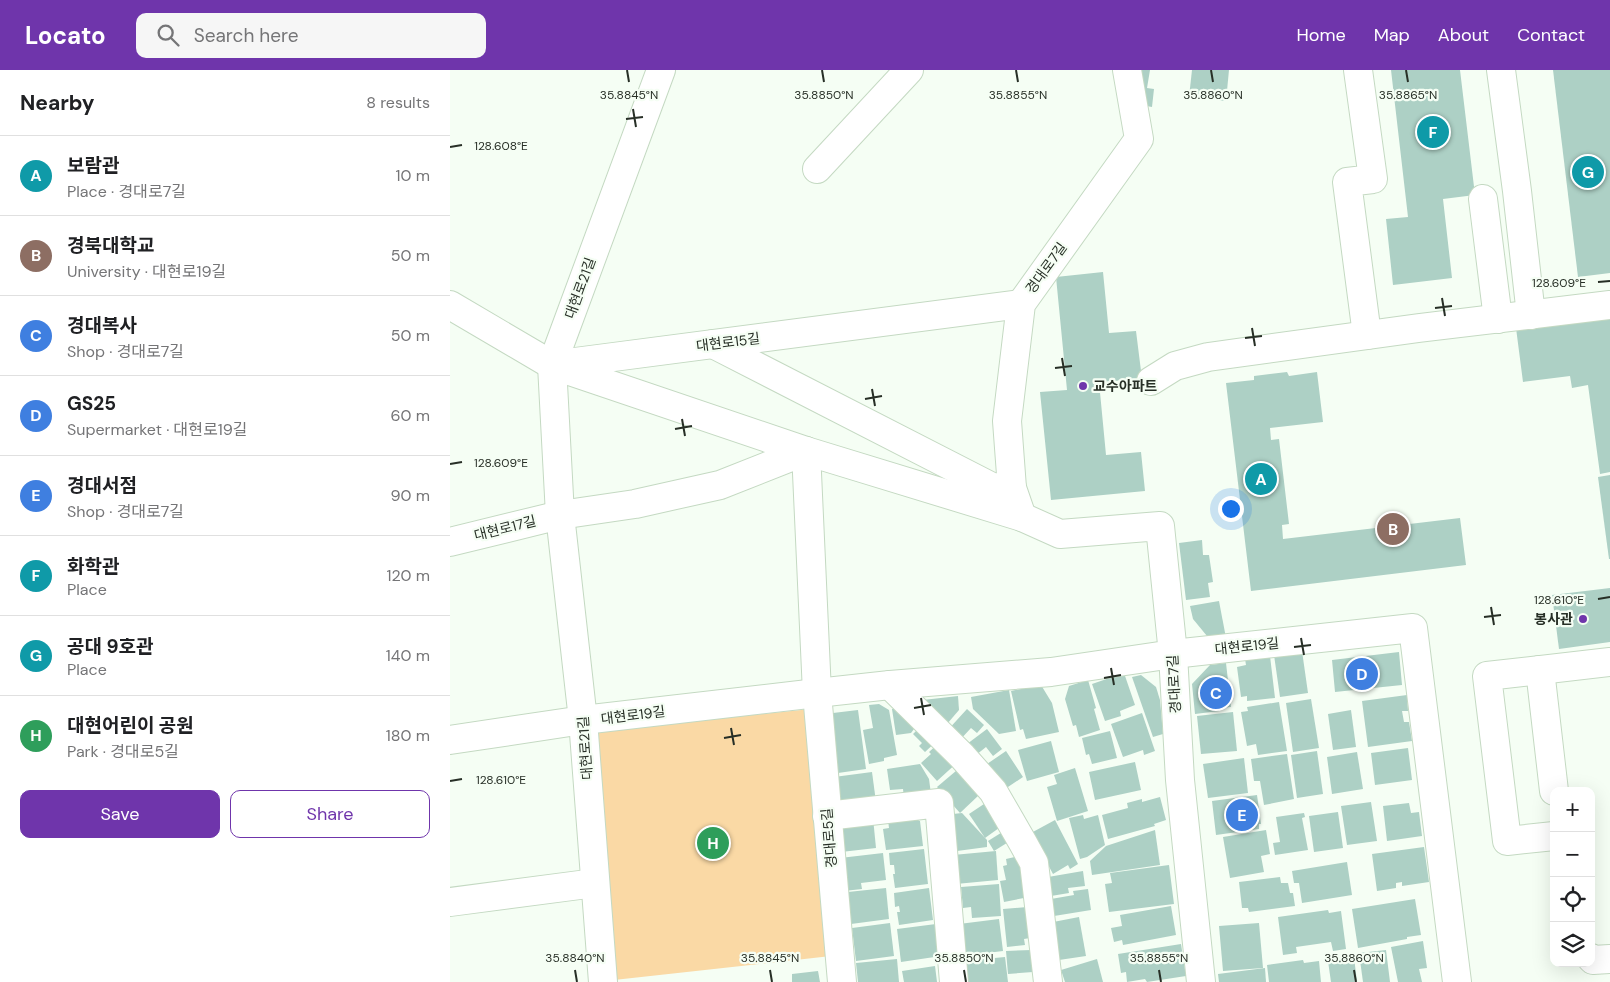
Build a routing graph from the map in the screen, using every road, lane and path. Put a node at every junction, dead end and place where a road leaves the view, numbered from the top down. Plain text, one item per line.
1 (660, 70) edge
2 (909, 70) edge
3 (1127, 70) edge
4 (1358, 70) edge
5 (1501, 70) edge
6 (817, 168) dead end
7 (1483, 199) dead end
8 (1021, 304) junction
9 (450, 305) edge
10 (1610, 305) edge
11 (1531, 315) junction
12 (1498, 319) junction
13 (1367, 336) junction
14 (712, 344) junction
15 (552, 365) junction
16 (1151, 381) dead end
17 (806, 451) junction
18 (1012, 488) junction
19 (560, 515) junction
20 (1022, 516) junction
21 (450, 542) edge
22 (1173, 654) junction
23 (1610, 662) edge
24 (1540, 670) junction
25 (890, 686) junction
26 (817, 693) junction
27 (583, 720) junction
28 (450, 740) edge
29 (1554, 787) edge
30 (827, 816) junction
31 (1550, 836) edge
32 (595, 883) junction
33 (450, 902) edge
34 (1610, 959) edge
35 (1595, 960) edge
36 (603, 982) edge
37 (842, 982) edge
38 (954, 982) edge
39 (1048, 982) edge
40 (1201, 982) edge
41 (1457, 982) edge

1 - 15 street, 대현로21길
2 - 6 street
3 - 8 street, 경대로7길
4 - 13 street
5 - 11 street
7 - 12 street
8 - 14 street, 대현로15길
8 - 18 street, 경대로7길
9 - 15 street
10 - 11 street
11 - 12 street
12 - 13 street
13 - 16 street
14 - 15 street, 대현로15길
14 - 18 street
15 - 17 street, 경대로7길
15 - 19 street, 대현로21길
17 - 19 street
17 - 20 street, 경대로7길
17 - 26 street
18 - 20 street, 경대로7길
19 - 21 street, 대현로17길
19 - 27 street, 대현로21길
20 - 22 street, 경대로7길
22 - 25 street, 대현로19길
22 - 40 street, 경대로7길
22 - 41 street, 대현로19길
23 - 24 street
24 - 29 street
24 - 31 street
25 - 26 street, 대현로19길
25 - 39 street
26 - 27 street, 대현로19길
26 - 30 street, 경대로5길
27 - 28 street, 대현로19길
27 - 32 street, 대현로21길
30 - 37 street, 경대로5길
30 - 38 street
32 - 33 street
32 - 36 street, 대현로21길
34 - 35 street

